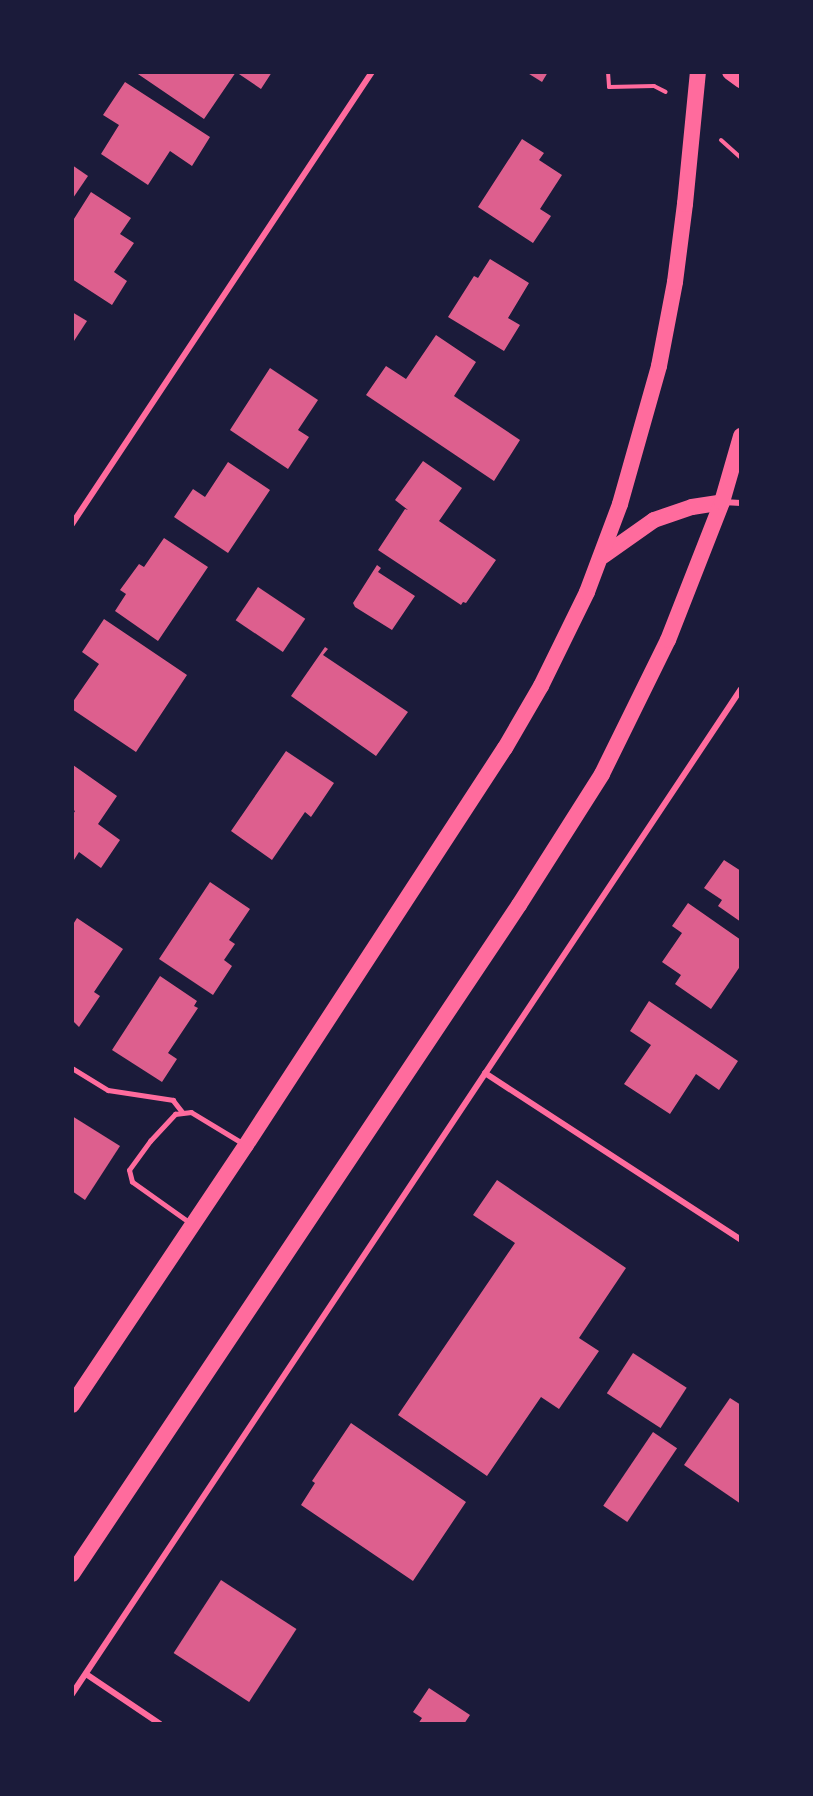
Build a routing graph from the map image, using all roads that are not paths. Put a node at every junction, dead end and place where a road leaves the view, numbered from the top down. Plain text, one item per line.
1 (372, 72) edge
2 (698, 72) edge
3 (730, 72) edge
4 (741, 80) edge
5 (741, 436) edge
6 (722, 502) junction
7 (741, 503) edge
8 (72, 524) edge
9 (603, 556) junction
10 (741, 689) edge
11 (72, 1068) edge
12 (486, 1073) junction
13 (183, 1113) junction
14 (246, 1145) junction
15 (193, 1225) junction
16 (741, 1240) edge
17 (72, 1405) edge
18 (72, 1574) edge
19 (86, 1674) junction
20 (72, 1694) edge
21 (160, 1724) edge

1 - 8 street
2 - 9 highway
3 - 4 highway
5 - 6 highway
6 - 7 street
6 - 9 highway
6 - 18 highway
9 - 14 highway
10 - 12 street
11 - 13 lane
12 - 16 street
12 - 19 street
13 - 14 lane
13 - 15 lane
14 - 15 highway
15 - 17 highway
19 - 20 street
19 - 21 street

